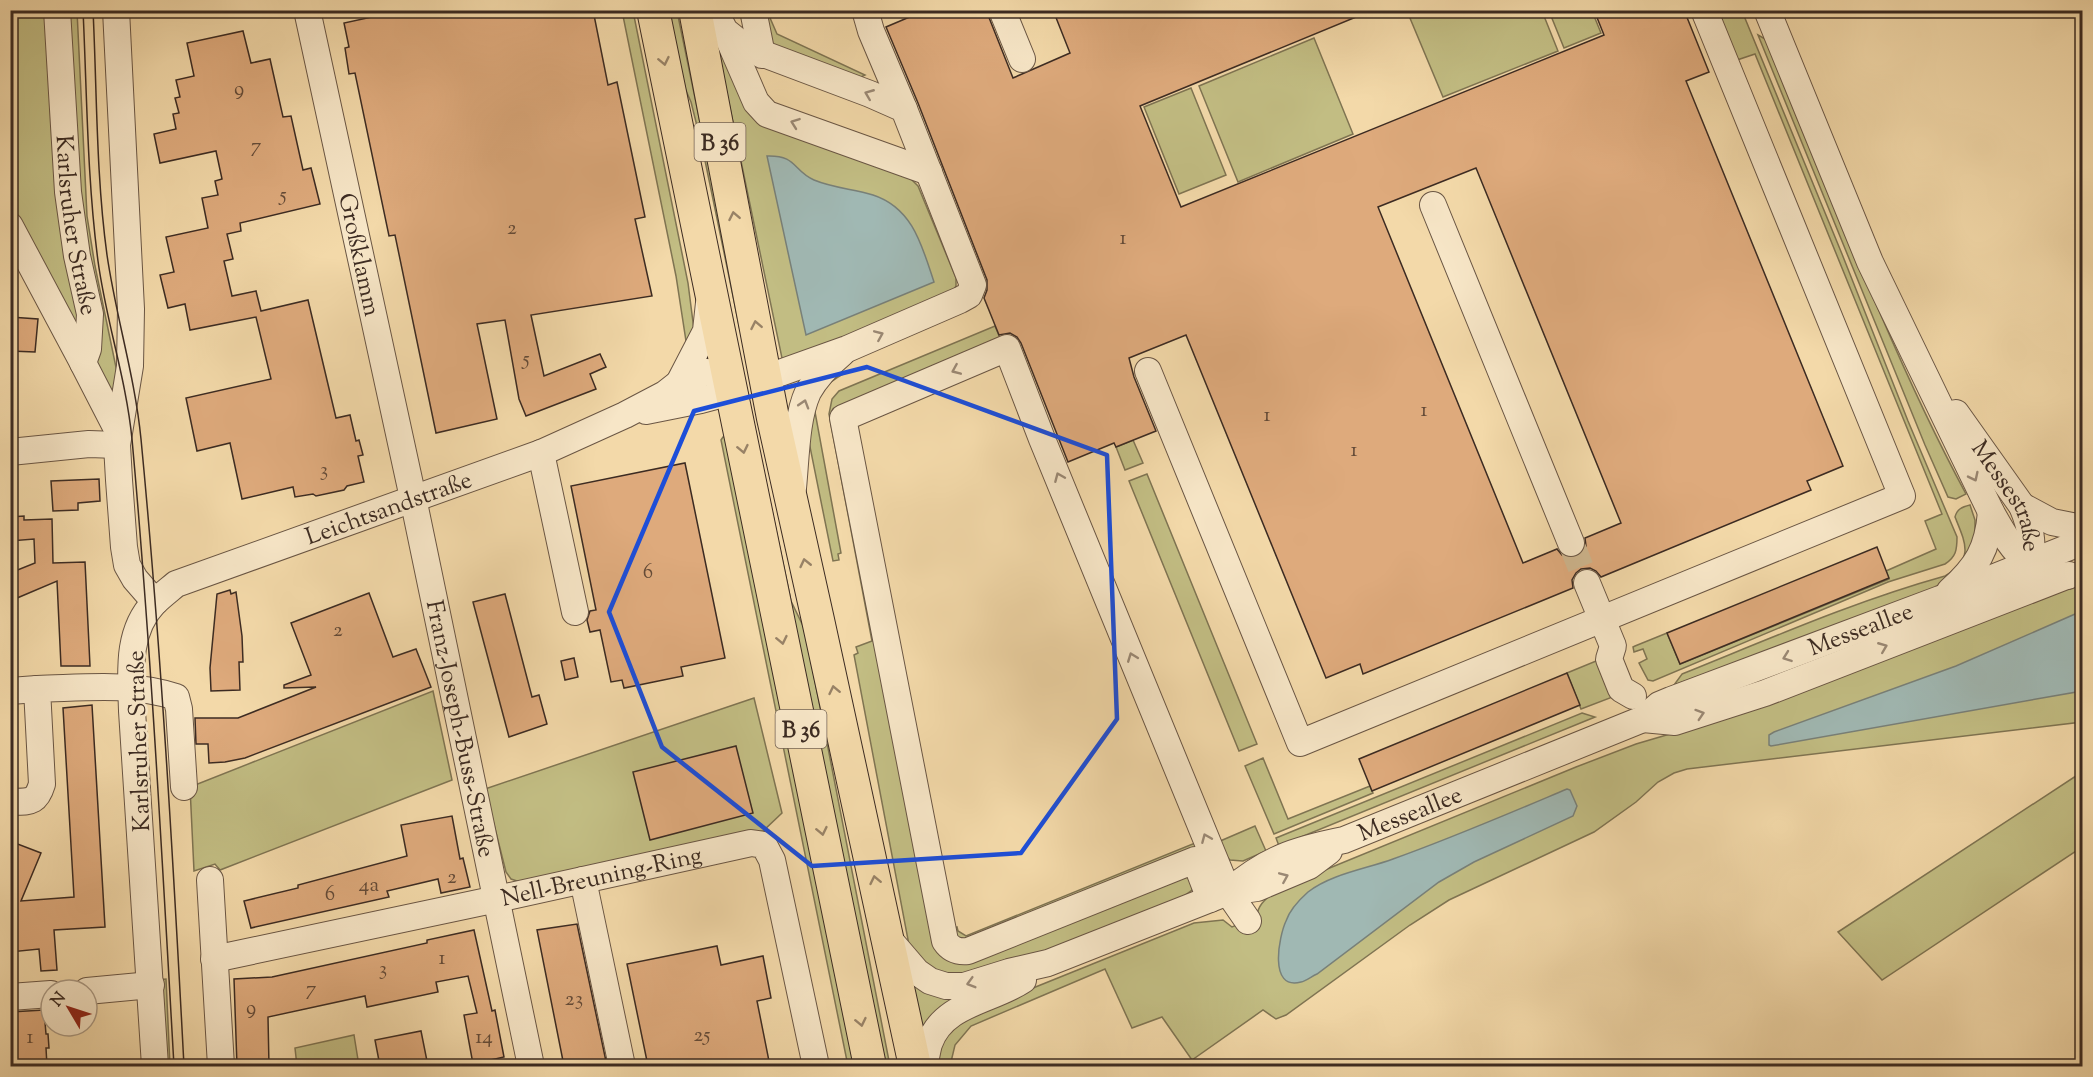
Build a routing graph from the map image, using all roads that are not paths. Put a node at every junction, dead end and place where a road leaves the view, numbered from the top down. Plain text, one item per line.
1 (57, 10) edge
2 (116, 10) edge
3 (308, 10) edge
4 (653, 10) edge
5 (695, 10) edge
6 (753, 10) edge
7 (1002, 10) edge
8 (1704, 10) edge
9 (1767, 10) edge
10 (719, 21) edge
11 (868, 21) edge
12 (762, 55) junction
13 (1022, 59) dead end
14 (904, 109) junction
15 (929, 172) junction
16 (1433, 205) dead end
17 (10, 226) edge
18 (710, 284) junction
19 (847, 349) junction
20 (83, 363) junction
21 (1922, 367) junction
22 (1148, 371) dead end
23 (743, 382) junction
24 (679, 383) junction
25 (625, 415) junction
26 (117, 438) junction
27 (10, 452) edge
28 (541, 453) junction
29 (413, 498) junction
30 (792, 504) junction
31 (2022, 506) junction
32 (1991, 512) junction
33 (2082, 528) edge
34 (2082, 542) edge
35 (1571, 543) tunnel mouth
36 (2030, 564) junction
37 (2075, 573) edge
38 (1587, 583) tunnel mouth
39 (1940, 600) junction
40 (2004, 600) junction
41 (155, 602) junction
42 (575, 612) dead end
43 (1602, 619) junction
44 (131, 687) junction
45 (37, 689) junction
46 (10, 691) edge
47 (1643, 719) junction
48 (184, 787) dead end
49 (10, 802) edge
50 (210, 880) dead end
51 (583, 880) junction
52 (1219, 896) junction
53 (497, 899) junction
54 (1248, 921) dead end
55 (887, 937) junction
56 (214, 959) junction
57 (1048, 963) junction
58 (151, 985) junction
59 (99, 990) edge
60 (39, 995) edge
61 (10, 997) edge
62 (155, 1066) edge
63 (221, 1066) edge
64 (531, 1066) edge
65 (622, 1066) edge
66 (816, 1066) edge
67 (870, 1066) edge
68 (915, 1066) edge
69 (924, 1066) edge

1 - 20 street, Karlsruher Straße
2 - 26 street, Karlsruher Straße
3 - 29 street, Großklamm
4 -> 18 main road, B 36
23 -> 5 main road, B 36
6 - 12 street
7 - 13 street
8 - 43 street
9 - 21 street, Messestraße
10 - 12 street
15 -> 10 street
11 - 14 street
14 -> 12 street
14 - 15 street
19 -> 15 street
16 - 35 street
17 - 20 street
18 - 23 main road, B 36
18 - 24 street, Leichtsandstraße
19 - 23 street
30 -> 19 street
20 - 26 street, Karlsruher Straße
21 - 31 street, Messestraße
21 -> 32 street, Messestraße
22 - 43 street
23 - 24 street, Leichtsandstraße
23 - 25 street, Leichtsandstraße
23 - 30 main road, B 36
23 -> 67 main road, B 36
24 - 25 street, Leichtsandstraße
25 - 28 street, Leichtsandstraße
26 - 27 street
26 - 41 street, Karlsruher Straße
28 - 29 street, Leichtsandstraße
28 - 42 street
29 - 41 street, Leichtsandstraße
29 - 53 street, Franz-Joseph-Buss-Straße
55 -> 30 main road, B 36
31 - 33 street
31 - 36 street, Messestraße
32 - 36 street, Messestraße
32 - 39 street
34 - 36 street, Messeallee
36 - 37 street
36 - 39 street, Messeallee
36 - 40 street
37 - 40 street, Messeallee
38 - 43 street
39 -> 47 street, Messeallee
47 -> 40 street, Messeallee
41 - 44 street, Karlsruher Straße
43 - 47 street
44 - 45 street
44 - 48 street
44 - 58 street, Karlsruher Straße
45 - 46 street
45 - 49 street
47 - 52 street, Messeallee
50 - 56 street
51 - 53 street, Nell-Breuning-Ring
51 - 65 street
51 - 66 street, Nell-Breuning-Ring
52 -> 52 street
52 - 54 street
52 - 57 street, Messeallee
53 - 56 street, Nell-Breuning-Ring
53 - 64 street, Franz-Joseph-Buss-Straße
57 -> 55 street, Messeallee
55 - 68 main road, B 36
56 - 63 street
57 - 69 street, Messeallee
58 - 59 street
58 - 62 street, Karlsruher Straße
60 - 61 street

